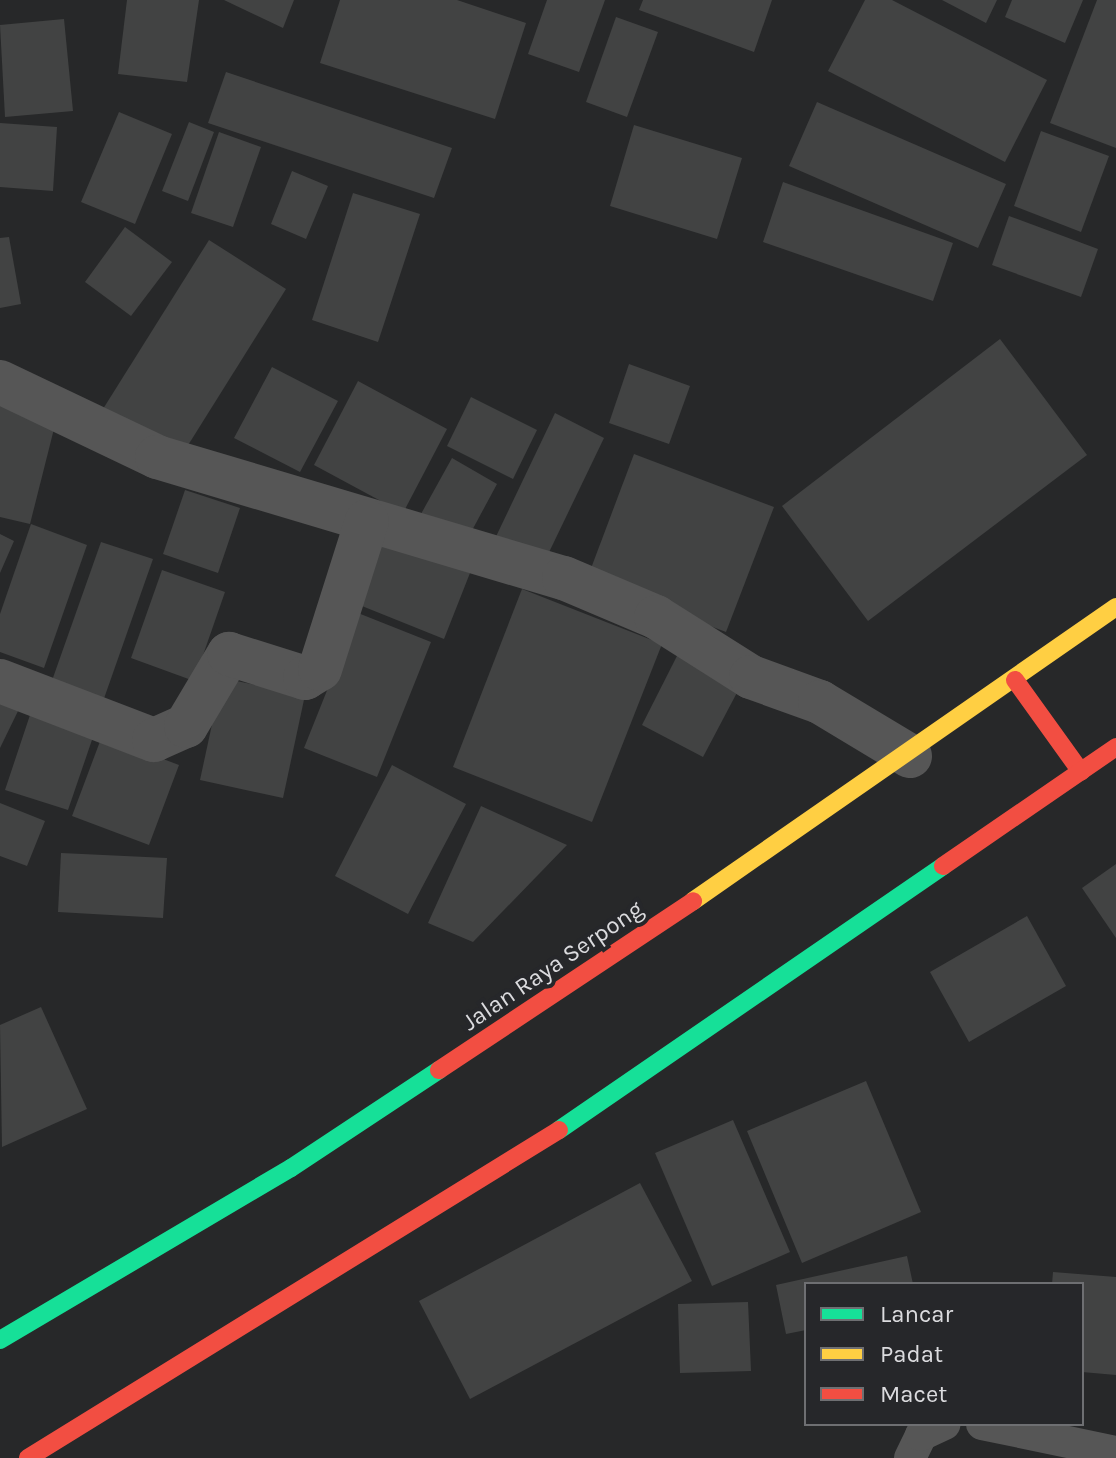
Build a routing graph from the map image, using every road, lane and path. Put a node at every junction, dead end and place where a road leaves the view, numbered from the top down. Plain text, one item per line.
1 (0, 382) edge
2 (367, 521) junction
3 (1116, 607) edge
4 (1015, 680) junction
5 (0, 681) edge
6 (1116, 747) edge
7 (910, 756) junction
8 (1081, 772) junction
9 (0, 1340) edge
10 (941, 1426) edge
11 (992, 1426) edge
12 (1116, 1452) edge
13 (28, 1458) edge
14 (910, 1458) edge

1 - 2 street
2 - 5 street
2 - 7 street
3 - 4 main road, Jalan Raya Serpong
4 - 7 main road, Jalan Raya Serpong
4 - 8 main road
6 - 8 main road
7 - 9 main road, Jalan Raya Serpong
8 - 13 main road
10 - 14 lane
11 - 12 lane

